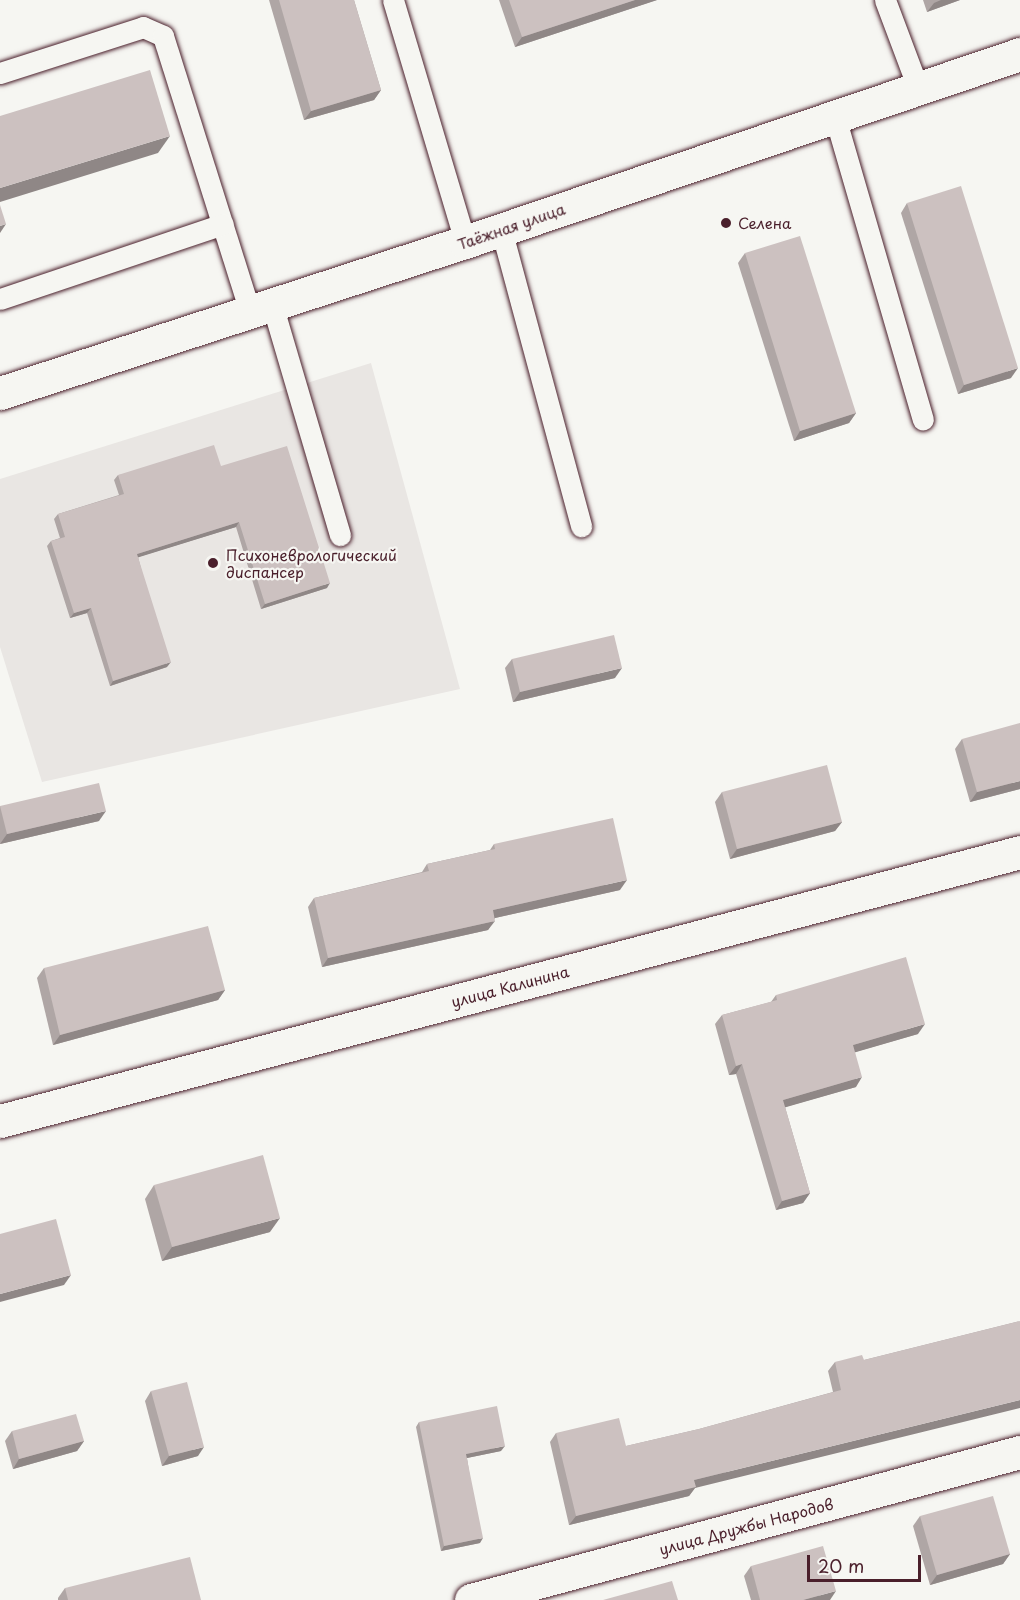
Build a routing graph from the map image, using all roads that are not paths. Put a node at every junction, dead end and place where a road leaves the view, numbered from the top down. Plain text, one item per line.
1 (393, 0) edge
2 (885, 0) edge
3 (1020, 54) edge
4 (0, 73) edge
5 (918, 88) junction
6 (835, 117) junction
7 (223, 224) junction
8 (501, 229) junction
9 (465, 242) junction
10 (0, 299) edge
11 (261, 308) junction
12 (0, 393) edge
13 (923, 419) dead end
14 (581, 526) dead end
15 (340, 536) dead end
16 (1020, 852) edge
17 (0, 1121) edge
18 (1020, 1452) edge
19 (471, 1600) edge

1 - 9 lane
2 - 5 lane
3 - 5 street, Таёжная улица
4 - 7 lane
5 - 6 street, Таёжная улица
6 - 8 street, Таёжная улица
6 - 13 lane
7 - 10 lane
7 - 11 lane
8 - 9 street, Таёжная улица
8 - 14 lane
9 - 11 street, Таёжная улица
11 - 12 street, Таёжная улица
11 - 15 lane
16 - 17 street, улица Калинина
18 - 19 street, улица Дружбы Народов

